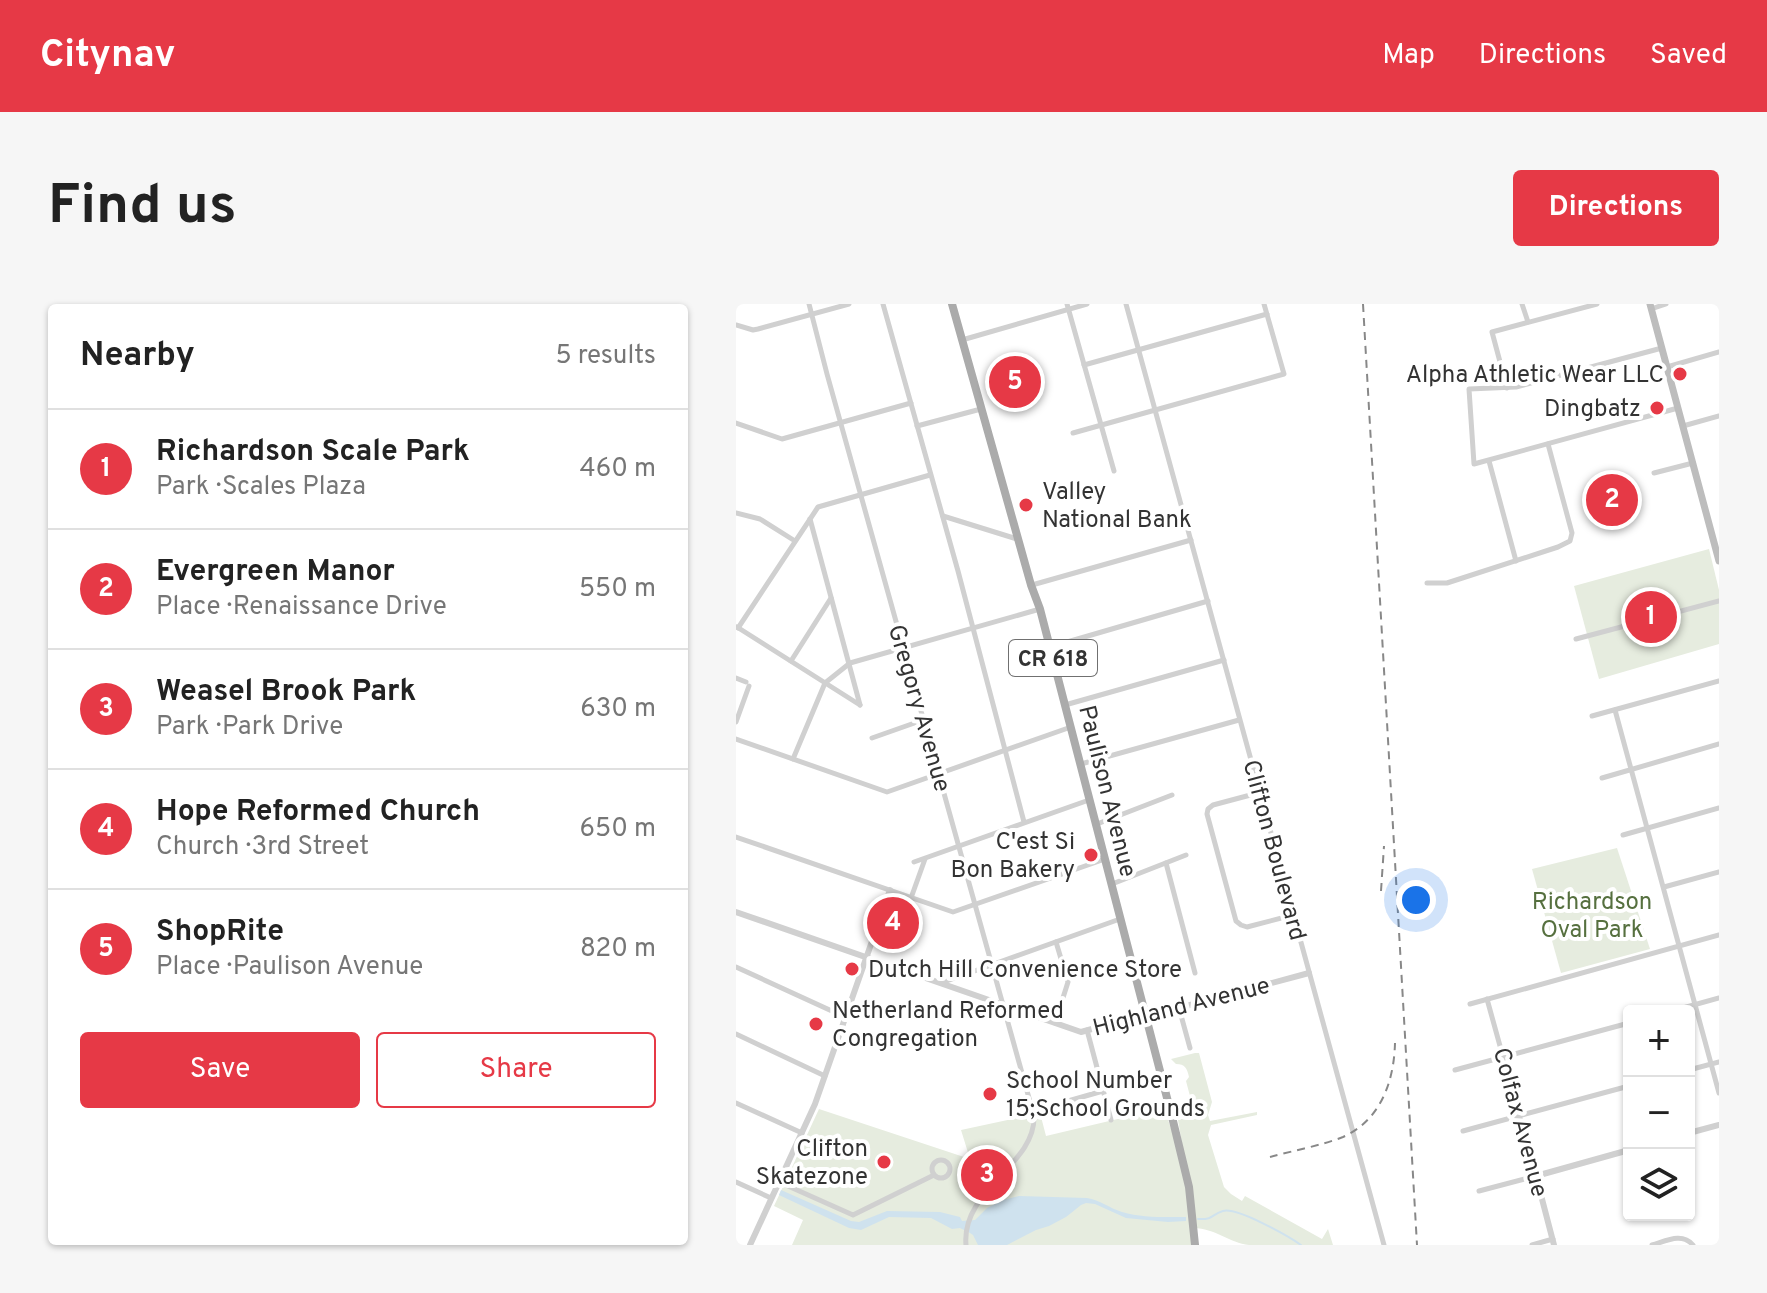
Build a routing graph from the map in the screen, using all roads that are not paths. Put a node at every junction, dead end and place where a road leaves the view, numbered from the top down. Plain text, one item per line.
1 (809, 304) edge
2 (849, 304) edge
3 (883, 304) edge
4 (952, 304) edge
5 (1087, 304) edge
6 (1126, 304) edge
7 (1264, 304) edge
8 (1522, 304) edge
9 (1597, 304) edge
10 (1666, 304) edge
11 (1585, 305) edge
12 (1651, 306) edge
13 (1068, 307) edge
14 (811, 314) junction
15 (1267, 314) junction
16 (1528, 322) junction
17 (736, 325) edge
18 (962, 340) junction
19 (1662, 348) junction
20 (1139, 350) junction
21 (1719, 352) edge
22 (1084, 365) junction
23 (1667, 367) junction
24 (1507, 388) junction
25 (911, 403) junction
26 (1678, 408) junction
27 (981, 409) junction
28 (1155, 410) junction
29 (1719, 416) edge
30 (736, 423) edge
31 (840, 423) junction
32 (1101, 425) junction
33 (917, 426) junction
34 (1683, 426) junction
35 (1073, 433) dead end
36 (1548, 444) junction
37 (1489, 461) junction
38 (1693, 463) junction
39 (1114, 471) dead end
40 (1654, 473) dead end
41 (930, 475) junction
42 (860, 494) junction
43 (736, 513) edge
44 (942, 516) junction
45 (810, 518) junction
46 (1017, 539) junction
47 (1191, 540) junction
48 (795, 541) junction
49 (1516, 561) junction
50 (1719, 561) edge
51 (1427, 583) dead end
52 (1031, 585) junction
53 (832, 596) junction
54 (1208, 601) junction
55 (1719, 601) edge
56 (1040, 609) junction
57 (737, 627) edge
58 (973, 628) junction
59 (1576, 639) dead end
60 (903, 647) junction
61 (1050, 647) junction
62 (1224, 660) junction
63 (791, 661) junction
64 (850, 663) junction
65 (736, 678) edge
66 (1719, 681) edge
67 (825, 683) junction
68 (1065, 705) junction
69 (1615, 710) junction
70 (1592, 716) dead end
71 (923, 720) junction
72 (1239, 720) junction
73 (736, 722) edge
74 (1071, 727) junction
75 (872, 738) dead end
76 (736, 739) edge
77 (1719, 744) edge
78 (1005, 750) junction
79 (793, 759) junction
80 (1080, 764) junction
81 (1631, 769) junction
82 (939, 774) junction
83 (1602, 778) dead end
84 (1258, 793) junction
85 (1172, 795) dead end
86 (1089, 800) junction
87 (1719, 808) edge
88 (1024, 822) junction
89 (1096, 825) junction
90 (1647, 828) junction
91 (1623, 835) dead end
92 (736, 837) edge
93 (958, 846) junction
94 (1186, 855) dead end
95 (925, 858) junction
96 (1105, 859) junction
97 (914, 862) dead end
98 (1166, 863) junction
99 (1719, 872) edge
100 (1111, 884) junction
101 (1664, 887) junction
102 (890, 890) junction
103 (911, 898) junction
104 (975, 905) junction
105 (736, 912) edge
106 (1293, 915) junction
107 (1120, 918) junction
108 (1719, 935) edge
109 (1056, 942) junction
110 (1680, 946) junction
111 (866, 958) junction
112 (991, 964) junction
113 (736, 967) edge
114 (1195, 973) dead end
115 (1309, 973) junction
116 (940, 983) junction
117 (1719, 998) edge
118 (1487, 999) junction
119 (1470, 1004) dead end
120 (1003, 1005) junction
121 (1696, 1005) junction
122 (1179, 1008) junction
123 (1146, 1014) junction
124 (845, 1017) junction
125 (1055, 1023) junction
126 (1623, 1025) edge
127 (1087, 1030) junction
128 (736, 1034) edge
129 (1190, 1048) dead end
130 (1503, 1058) junction
131 (1719, 1062) edge
132 (1711, 1064) junction
133 (1695, 1068) edge
134 (1455, 1070) dead end
135 (825, 1076) junction
136 (1623, 1088) edge
137 (1103, 1091) junction
138 (1719, 1093) edge
139 (736, 1103) edge
140 (1033, 1111) junction
141 (1519, 1116) junction
142 (1111, 1120) dead end
143 (1719, 1125) edge
144 (1463, 1131) dead end
145 (1695, 1131) edge
146 (802, 1133) junction
147 (1623, 1152) edge
148 (934, 1175) dead end
149 (1536, 1176) junction
150 (736, 1182) edge
151 (779, 1182) junction
152 (1479, 1191) dead end
153 (771, 1198) junction
154 (1553, 1242) edge
155 (750, 1245) edge
156 (966, 1245) edge
157 (1195, 1245) edge
158 (1384, 1245) edge
159 (1532, 1245) edge
160 (1652, 1245) edge
161 (1693, 1245) edge

1 - 14 street, Gregory Avenue
2 - 14 street
3 - 25 street
4 - 18 main road, Paulison Avenue / CR 618
5 - 13 street
6 - 20 street, Clifton Boulevard
7 - 15 street
8 - 16 street
9 - 11 street
10 - 12 street
11 - 16 street
12 - 19 main road
13 - 18 street
13 - 22 street
14 - 17 street
14 - 31 street, Gregory Avenue
15 - 20 street
15 - 28 street
16 - 24 street
18 - 27 main road, Paulison Avenue / CR 618
19 - 23 main road
19 - 24 street
20 - 22 street
20 - 28 street, Clifton Boulevard
21 - 23 street
22 - 32 street
23 - 26 main road
24 - 37 street
25 - 31 street
25 - 33 street
26 - 34 main road
26 - 36 street
27 - 33 street
27 - 46 main road, Paulison Avenue / CR 618
28 - 32 street
28 - 47 street, Clifton Boulevard
29 - 34 street
30 - 31 street
31 - 42 street, Gregory Avenue
32 - 35 street
32 - 39 street
33 - 41 street
34 - 38 main road
36 - 37 street
36 - 49 street
37 - 49 street
38 - 40 street
38 - 50 main road
41 - 42 street
41 - 44 street
42 - 45 street
42 - 60 street, Gregory Avenue
43 - 48 street
44 - 46 street
44 - 58 street
45 - 48 street
45 - 53 street
46 - 52 main road, Paulison Avenue / CR 618
47 - 52 street
47 - 54 street, Clifton Boulevard
48 - 57 street
49 - 51 street
52 - 56 main road, Paulison Avenue / CR 618
53 - 63 street
53 - 64 street
54 - 61 street
54 - 62 street, Clifton Boulevard
55 - 59 street
56 - 58 street
56 - 61 main road, Paulison Avenue / CR 618
57 - 63 street
58 - 60 street
58 - 78 street
60 - 64 street
60 - 71 street, Gregory Avenue
61 - 68 main road, Paulison Avenue / CR 618
62 - 68 street
62 - 72 street, Clifton Boulevard
63 - 67 street
64 - 67 street
64 - 67 street
65 - 73 street
66 - 69 street
67 - 79 street
68 - 74 main road, Paulison Avenue / CR 618
69 - 70 street
69 - 81 street
71 - 75 street
71 - 82 street, Gregory Avenue
72 - 80 street
72 - 84 street, Clifton Boulevard
74 - 78 street
74 - 80 main road, Paulison Avenue / CR 618
76 - 79 street
77 - 81 street
78 - 82 street
78 - 88 street
79 - 82 street
80 - 86 main road, Paulison Avenue / CR 618
81 - 83 street
81 - 90 street
82 - 93 street, Gregory Avenue
84 - 106 street, Clifton Boulevard
84 - 106 street
85 - 89 street
86 - 88 street
86 - 89 main road, Paulison Avenue / CR 618
87 - 90 street
88 - 93 street
89 - 96 main road, Paulison Avenue / CR 618
90 - 91 street
90 - 101 street
92 - 102 street
93 - 95 street
93 - 104 street, Gregory Avenue
94 - 98 street
95 - 97 street
95 - 103 street
96 - 100 main road, Paulison Avenue / CR 618
96 - 104 street
98 - 100 street
98 - 114 street
99 - 101 street
100 - 107 main road, Paulison Avenue / CR 618
101 - 110 street
102 - 103 street
102 - 111 street
103 - 104 street
104 - 112 street, Gregory Avenue
105 - 111 street, Highland Avenue
106 - 115 street, Clifton Boulevard
107 - 109 street
107 - 123 main road, Paulison Avenue / CR 618
108 - 110 street
109 - 112 street
109 - 125 street
110 - 118 street
110 - 121 street
111 - 116 street, Highland Avenue
111 - 124 street
112 - 116 street
112 - 120 street, Gregory Avenue
113 - 124 street
115 - 122 street, Highland Avenue
115 - 158 street, Clifton Boulevard
116 - 120 street, Highland Avenue
117 - 121 street
118 - 119 street
118 - 130 street, Colfax Avenue
120 - 125 street, Highland Avenue
120 - 140 street, Gregory Avenue
121 - 132 street
122 - 123 street, Highland Avenue
122 - 129 street
123 - 127 street, Highland Avenue
123 - 157 main road, Paulison Avenue / CR 618
124 - 135 street
125 - 127 street, Highland Avenue
126 - 130 street
127 - 137 street
128 - 135 street
130 - 134 street
130 - 141 street, Colfax Avenue
131 - 132 street
132 - 133 street
132 - 138 street
135 - 146 street
136 - 141 street
137 - 140 street
137 - 142 street
139 - 146 street
140 - 156 street
141 - 144 street
141 - 149 street, Colfax Avenue
143 - 145 street
146 - 151 street
147 - 149 street
148 - 151 street
149 - 152 street
149 - 154 street, Colfax Avenue
150 - 153 street
151 - 153 street
153 - 155 street
154 - 159 street
160 - 161 street

